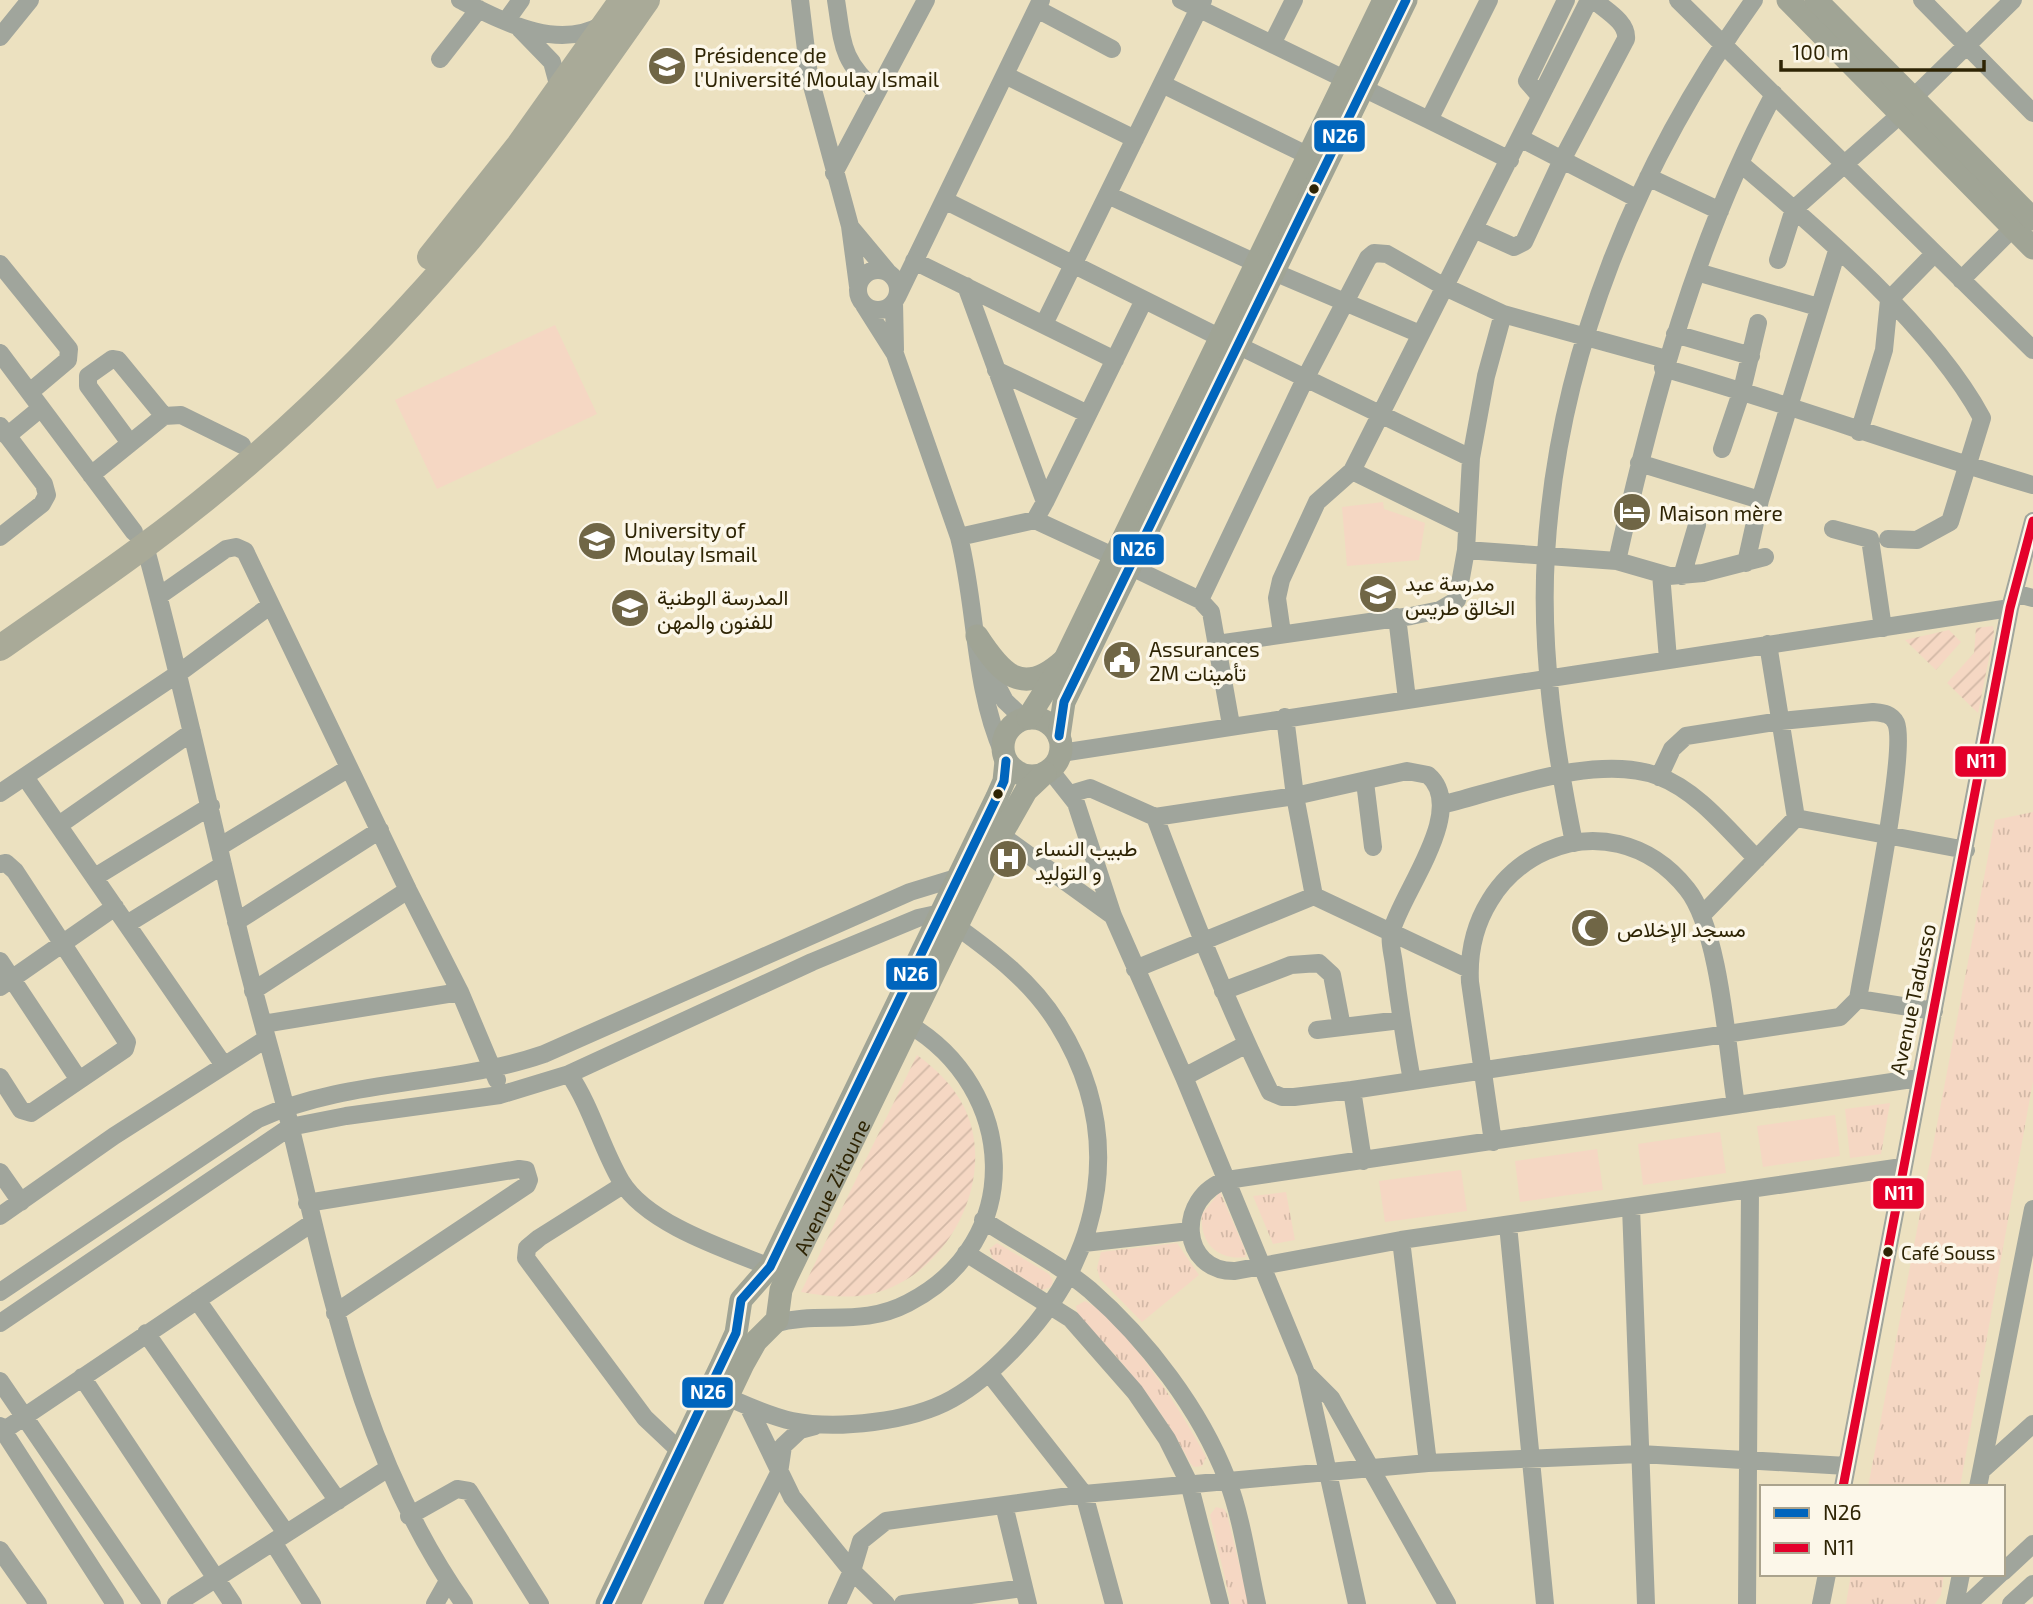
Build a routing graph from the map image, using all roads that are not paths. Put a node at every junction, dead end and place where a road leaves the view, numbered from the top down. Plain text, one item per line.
1 (30, 0) edge
2 (460, 0) edge
3 (521, 0) edge
4 (622, 0) edge
5 (648, 0) edge
6 (800, 0) edge
7 (836, 0) edge
8 (926, 0) edge
9 (1181, 0) edge
10 (1294, 0) edge
11 (1384, 0) edge
12 (1406, 0) edge
13 (1489, 0) edge
14 (1566, 0) edge
15 (1588, 0) edge
16 (1594, 0) edge
17 (1678, 0) edge
18 (1754, 0) edge
19 (1788, 0) edge
20 (1816, 0) edge
21 (1922, 0) edge
22 (2011, 0) edge
23 (1039, 4) edge
24 (1201, 4) edge
25 (479, 9) junction
26 (510, 22) junction
27 (606, 23) junction
28 (0, 37) edge
29 (1272, 44) junction
30 (1966, 44) junction
31 (1723, 46) junction
32 (1112, 49) dead end
33 (440, 59) dead end
34 (1005, 75) junction
35 (1162, 84) junction
36 (1354, 85) junction
37 (559, 88) junction
38 (877, 92) junction
39 (1774, 94) junction
40 (1541, 96) junction
41 (1907, 106) junction
42 (2033, 113) edge
43 (1429, 120) junction
44 (1520, 138) junction
45 (1135, 139) junction
46 (1307, 155) junction
47 (1562, 159) junction
48 (1510, 160) junction
49 (1741, 164) junction
50 (1843, 165) junction
51 (834, 173) junction
52 (1648, 177) junction
53 (1108, 195) junction
54 (1636, 198) junction
55 (944, 200) junction
56 (1794, 209) junction
57 (1720, 211) junction
58 (2023, 223) edge
59 (850, 226) junction
60 (1474, 229) junction
61 (2033, 248) edge
62 (1838, 251) junction
63 (1934, 254) junction
64 (1778, 260) dead end
65 (0, 264) edge
66 (1073, 265) junction
67 (912, 266) junction
68 (1266, 268) junction
69 (888, 272) junction
70 (1697, 272) junction
71 (1961, 280) junction
72 (858, 286) junction
73 (966, 286) junction
74 (1443, 286) junction
75 (896, 299) junction
76 (1347, 300) junction
77 (1889, 300) junction
78 (1143, 302) junction
79 (864, 305) junction
80 (1818, 307) junction
81 (1503, 314) junction
82 (1758, 323) dead end
83 (1044, 324) junction
84 (1420, 334) junction
85 (1675, 334) junction
86 (1584, 336) junction
87 (1229, 342) junction
88 (2033, 350) edge
89 (0, 353) edge
90 (895, 354) junction
91 (1751, 356) junction
92 (1115, 360) junction
93 (1665, 364) junction
94 (996, 370) junction
95 (1305, 379) junction
96 (1742, 390) junction
97 (30, 392) junction
98 (1789, 405) junction
99 (41, 408) junction
100 (1088, 414) junction
101 (1381, 414) junction
102 (164, 416) junction
103 (4, 431) edge
104 (1859, 432) junction
105 (130, 443) junction
106 (242, 445) junction
107 (1722, 449) dead end
108 (1471, 458) junction
109 (1639, 463) junction
110 (1968, 466) junction
111 (1352, 471) junction
112 (91, 475) junction
113 (2033, 485) edge
114 (1760, 500) junction
115 (1045, 502) junction
116 (1035, 520) junction
117 (2033, 521) edge
118 (1697, 525) dead end
119 (1465, 526) junction
120 (1833, 528) dead end
121 (0, 537) edge
122 (959, 537) junction
123 (140, 539) junction
124 (1888, 539) dead end
125 (1466, 550) junction
126 (1545, 555) junction
127 (1765, 557) dead end
128 (1122, 561) junction
129 (1617, 561) junction
130 (1746, 563) junction
131 (1661, 574) junction
132 (1682, 576) junction
133 (159, 596) junction
134 (2033, 598) edge
135 (1200, 600) junction
136 (2012, 600) junction
137 (271, 605) junction
138 (1396, 617) junction
139 (0, 626) edge
140 (1883, 628) junction
141 (1282, 633) junction
142 (1217, 644) junction
143 (1768, 644) junction
144 (978, 645) junction
145 (0, 648) edge
146 (1065, 659) junction
147 (1668, 659) junction
148 (179, 673) junction
149 (1547, 678) junction
150 (1407, 699) junction
151 (1026, 718) junction
152 (1285, 718) junction
153 (1781, 721) junction
154 (1231, 725) junction
155 (192, 732) junction
156 (1004, 757) junction
157 (1054, 758) junction
158 (349, 768) junction
159 (1561, 775) junction
160 (25, 777) junction
161 (1658, 777) junction
162 (1365, 782) junction
163 (0, 793) edge
164 (1070, 794) junction
165 (1295, 796) junction
166 (1441, 805) junction
167 (211, 806) junction
168 (1155, 817) junction
169 (1796, 818) junction
170 (59, 825) junction
171 (380, 831) junction
172 (1001, 835) junction
173 (1886, 835) junction
174 (1574, 843) junction
175 (1373, 847) dead end
176 (1966, 850) junction
177 (221, 856) junction
178 (1757, 859) junction
179 (0, 864) edge
180 (95, 877) junction
181 (959, 877) junction
182 (408, 890) junction
183 (910, 892) junction
184 (1314, 896) junction
185 (115, 907) junction
186 (1703, 915) junction
187 (1114, 916) junction
188 (918, 918) junction
189 (948, 919) junction
190 (236, 922) junction
191 (127, 925) junction
192 (1391, 934) junction
193 (1203, 942) junction
194 (62, 944) junction
195 (0, 961) edge
196 (1136, 969) junction
197 (1469, 969) junction
198 (6, 983) edge
199 (253, 991) junction
200 (460, 992) junction
201 (1223, 992) junction
202 (1858, 999) junction
203 (1934, 1010) junction
204 (1401, 1020) junction
205 (908, 1024) junction
206 (1342, 1027) junction
207 (1317, 1030) dead end
208 (265, 1032) junction
209 (1725, 1033) junction
210 (1247, 1044) junction
211 (223, 1064) junction
212 (495, 1070) junction
213 (1481, 1071) junction
214 (569, 1074) junction
215 (0, 1077) edge
216 (1184, 1077) junction
217 (1919, 1078) junction
218 (79, 1080) junction
219 (1412, 1081) junction
220 (1352, 1090) junction
221 (500, 1095) junction
222 (1736, 1104) junction
223 (285, 1107) junction
224 (290, 1127) junction
225 (1493, 1142) junction
226 (1363, 1161) junction
227 (1902, 1167) junction
228 (0, 1172) edge
229 (1227, 1180) junction
230 (623, 1185) junction
231 (1749, 1190) junction
232 (21, 1202) junction
233 (307, 1203) junction
234 (1631, 1207) junction
235 (2033, 1209) edge
236 (0, 1216) edge
237 (983, 1220) junction
238 (312, 1223) junction
239 (1508, 1225) junction
240 (1190, 1231) junction
241 (1401, 1240) junction
242 (1084, 1243) junction
243 (966, 1253) junction
244 (1259, 1266) junction
245 (770, 1267) junction
246 (1069, 1275) junction
247 (0, 1292) edge
248 (751, 1292) junction
249 (197, 1300) junction
250 (1050, 1305) junction
251 (335, 1313) junction
252 (738, 1313) junction
253 (775, 1317) junction
254 (0, 1323) edge
255 (146, 1333) junction
256 (989, 1373) junction
257 (1306, 1373) junction
258 (82, 1377) junction
259 (0, 1381) edge
260 (737, 1401) junction
261 (24, 1417) junction
262 (825, 1424) junction
263 (2033, 1424) edge
264 (1, 1430) edge
265 (681, 1452) junction
266 (1640, 1454) junction
267 (1532, 1458) junction
268 (1747, 1459) junction
269 (1427, 1463) junction
270 (1847, 1466) junction
271 (387, 1469) junction
272 (1373, 1469) junction
273 (779, 1473) junction
274 (1327, 1474) junction
275 (1980, 1478) edge
276 (1227, 1480) junction
277 (1189, 1483) junction
278 (1843, 1485) edge
279 (1084, 1494) junction
280 (338, 1501) junction
281 (1004, 1505) junction
282 (409, 1516) junction
283 (279, 1537) junction
284 (2033, 1544) edge
285 (0, 1550) edge
286 (2005, 1570) edge
287 (852, 1571) junction
288 (1827, 1576) edge
289 (1961, 1576) edge
290 (1999, 1576) edge
291 (215, 1577) junction
292 (448, 1581) junction
293 (2033, 1584) edge
294 (1026, 1596) edge
295 (1535, 1603) edge
296 (38, 1604) edge
297 (116, 1604) edge
298 (152, 1604) edge
299 (176, 1604) edge
300 (233, 1604) edge
301 (312, 1604) edge
302 (435, 1604) edge
303 (464, 1604) edge
304 (540, 1604) edge
305 (607, 1604) edge
306 (629, 1604) edge
307 (713, 1604) edge
308 (837, 1604) edge
309 (886, 1604) edge
310 (903, 1604) edge
311 (1114, 1604) edge
312 (1220, 1604) edge
313 (1257, 1604) edge
314 (1357, 1604) edge
315 (1447, 1604) edge
316 (1646, 1604) edge
317 (1747, 1604) edge
318 (1821, 1604) edge
319 (1955, 1604) edge
320 (1968, 1604) edge
321 (2011, 1604) edge

1 - 28 street
2 - 25 street
3 - 26 street
4 - 27 highway
5 - 123 highway
6 - 51 street
7 - 38 street
8 - 38 street
9 - 24 street
10 - 29 street
11 - 36 main road
12 - 36 main road
13 - 43 street
14 - 40 street
15 - 40 street
16 - 47 street
17 - 31 street
18 - 31 street
19 - 41 main road
20 - 41 main road
21 - 30 street
22 - 30 street
23 - 32 street
23 - 34 street
24 - 29 street
24 - 35 street
25 - 26 street
25 - 33 street
26 - 27 street
26 - 37 street
27 - 37 highway
29 - 36 street
30 - 41 street
30 - 42 street
31 - 39 street
31 - 52 street
34 - 45 street
34 - 55 street
35 - 45 street
35 - 46 street
36 - 43 street
36 - 46 main road
36 - 68 main road
37 - 106 highway
38 - 51 street
39 - 49 street
39 - 50 street
40 - 44 street
41 - 50 street
41 - 58 main road
43 - 48 street
44 - 47 street
44 - 48 street
45 - 53 street
46 - 68 main road
47 - 54 street
47 - 60 street
48 - 60 street
49 - 56 street
49 - 57 street
50 - 56 street
50 - 63 street
51 - 59 street
52 - 54 street
52 - 57 street
53 - 66 street
53 - 68 street
54 - 86 street
55 - 66 street
55 - 67 street
56 - 62 street
56 - 64 street
57 - 70 street
58 - 61 main road
58 - 71 street
59 - 69 street
59 - 72 street
60 - 74 street
62 - 77 street
62 - 80 street
63 - 71 street
63 - 77 street
65 - 97 street
66 - 78 street
66 - 83 street
67 - 69 street
67 - 73 street
67 - 75 street
68 - 76 street
68 - 87 main road
69 - 72 street
69 - 75 street
70 - 80 street
70 - 85 street
71 - 88 street
72 - 79 street
73 - 83 street
73 - 94 street
74 - 76 street
74 - 81 street
74 - 84 street
75 - 79 street
75 - 90 street
76 - 84 street
76 - 95 street
77 - 104 street
77 - 110 street
78 - 87 street
78 - 92 street
79 - 90 street
80 - 98 street
81 - 86 street
81 - 108 street
82 - 91 street
83 - 92 street
84 - 101 street
85 - 91 street
85 - 93 street
86 - 93 street
86 - 126 street
87 - 95 street
87 - 128 main road
89 - 97 street
90 - 122 street
91 - 96 street
92 - 100 street
93 - 96 street
93 - 109 street
94 - 100 street
94 - 115 street
95 - 101 street
95 - 135 street
96 - 98 street
96 - 107 street
97 - 99 street
98 - 104 street
98 - 114 street
99 - 103 street
99 - 112 street
100 - 115 street
101 - 108 street
101 - 111 street
102 - 105 street
102 - 105 street
102 - 106 street
103 - 121 street
104 - 110 street
105 - 112 street
106 - 123 highway
108 - 119 street
109 - 114 street
109 - 129 street
110 - 113 street
110 - 124 street
111 - 119 street
111 - 141 street
112 - 123 street
114 - 130 street
115 - 116 street
116 - 122 street
116 - 128 street
117 - 136 street, Avenue Tadusso
118 - 132 street
119 - 125 street
120 - 140 street
122 - 144 street
123 - 133 street
123 - 139 highway
123 - 145 highway
125 - 126 street
125 - 138 street
126 - 129 street
126 - 149 street
127 - 130 street
128 - 135 street
128 - 146 main road
128 - 157 main road
129 - 131 street
130 - 132 street
131 - 132 street
131 - 147 street
133 - 137 street
133 - 148 street
134 - 136 street
135 - 142 street
136 - 140 street
136 - 176 street, Avenue Tadusso
137 - 148 street
137 - 158 street
138 - 141 street
138 - 150 street
140 - 143 street
141 - 142 street
142 - 154 street
143 - 147 street
143 - 153 street
144 - 146 main road
144 - 151 street
144 - 156 street
146 - 151 main road
147 - 149 street
148 - 155 street
148 - 160 street
149 - 150 street
149 - 159 street
150 - 152 street
151 - 156 main road
151 - 157 main road
152 - 154 street
152 - 165 street
153 - 161 street
153 - 169 street
153 - 173 street
154 - 157 street
155 - 167 street
155 - 170 street
156 - 157 main road
156 - 181 main road, Avenue Zitoune
157 - 164 street
157 - 172 main road, Avenue Zitoune
158 - 171 street
158 - 177 street
159 - 161 street
159 - 166 street
159 - 174 street
160 - 163 street
160 - 170 street
161 - 178 street
162 - 165 street
162 - 166 street
162 - 175 street
164 - 168 street
164 - 187 street
165 - 168 street
165 - 184 street
166 - 192 street
167 - 177 street
167 - 180 street
168 - 193 street
169 - 173 street
169 - 178 street
170 - 180 street
171 - 182 street
171 - 190 street
172 - 187 street
172 - 189 main road, Avenue Zitoune
173 - 176 street
173 - 202 street
174 - 186 street
174 - 197 street
176 - 203 street, Avenue Tadusso
177 - 190 street
177 - 191 street
178 - 186 street
179 - 194 street
180 - 185 street
181 - 183 street
181 - 189 main road, Avenue Zitoune
182 - 199 street
182 - 200 street
183 - 188 street
183 - 212 street
184 - 192 street
184 - 193 street
185 - 191 street
185 - 194 street
186 - 209 street
187 - 196 street
188 - 189 street
188 - 214 street
189 - 205 main road, Avenue Zitoune
189 - 242 street
189 - 245 main road, Avenue Zitoune
190 - 199 street
191 - 211 street
192 - 197 street
192 - 204 street
193 - 196 street
193 - 201 street
194 - 198 street
194 - 218 street
195 - 198 street
196 - 216 street
197 - 213 street
198 - 218 street
199 - 208 street
200 - 208 street
200 - 212 street
201 - 206 street
201 - 210 street
202 - 203 street
202 - 209 street
203 - 217 street, Avenue Tadusso
204 - 206 street
204 - 219 street
205 - 237 street
205 - 253 main road, Avenue Zitoune
206 - 207 street
208 - 211 street
208 - 223 street
209 - 213 street
209 - 222 street
210 - 216 street
210 - 220 street
211 - 232 street
212 - 221 street
212 - 223 street
213 - 219 street
213 - 225 street
214 - 221 street
214 - 230 street
215 - 218 street
216 - 229 street
217 - 222 street
217 - 227 street, Avenue Tadusso
219 - 220 street
220 - 226 street
221 - 224 street
222 - 225 street
223 - 224 street
223 - 247 street
224 - 233 street
224 - 254 street
225 - 226 street
226 - 229 street
227 - 231 street
227 - 270 street, Avenue Tadusso
228 - 232 street
229 - 240 street
229 - 244 street
230 - 245 street
230 - 265 street
231 - 234 street
231 - 268 street
232 - 236 street
233 - 238 street
233 - 251 street
234 - 239 street
234 - 266 street
235 - 275 street
237 - 243 street
237 - 246 street
238 - 249 street
238 - 251 street
239 - 241 street
239 - 267 street
240 - 242 street
240 - 244 street
241 - 244 street
241 - 269 street
242 - 246 street
243 - 250 street
243 - 253 street
244 - 257 street
245 - 248 main road, Avenue Zitoune
246 - 250 street
246 - 276 street
248 - 252 main road, Avenue Zitoune
248 - 253 main road
249 - 255 street
249 - 280 street
250 - 256 street
250 - 277 street
251 - 271 street
252 - 253 main road
252 - 265 main road, Avenue Zitoune
253 - 260 main road, Avenue Zitoune
255 - 258 street
255 - 283 street
256 - 262 street
256 - 279 street
257 - 272 street
257 - 274 street
258 - 261 street
258 - 291 street
259 - 261 street
260 - 262 street
260 - 273 street
260 - 306 main road, Avenue Zitoune
261 - 264 street
261 - 298 street
262 - 273 street
263 - 275 street
264 - 297 street
265 - 305 main road, Avenue Zitoune
266 - 267 street
266 - 268 street
266 - 316 street
267 - 269 street
267 - 295 street
268 - 270 street
268 - 317 street
269 - 272 street
270 - 278 street, Avenue Tadusso
271 - 280 street
271 - 282 street
272 - 274 street
272 - 315 street
273 - 287 street
273 - 307 street
274 - 276 street
274 - 314 street
276 - 277 street
276 - 313 street
277 - 279 street
277 - 312 street
279 - 281 street
279 - 311 street
280 - 283 street
281 - 287 street
281 - 294 street
282 - 292 street
282 - 304 street
283 - 291 street
283 - 301 street
284 - 286 street
285 - 296 street
287 - 308 street
287 - 309 street
288 - 318 street
289 - 319 street
290 - 320 street
291 - 299 street
291 - 300 street
292 - 302 street
292 - 303 street
293 - 321 street
294 - 310 street

